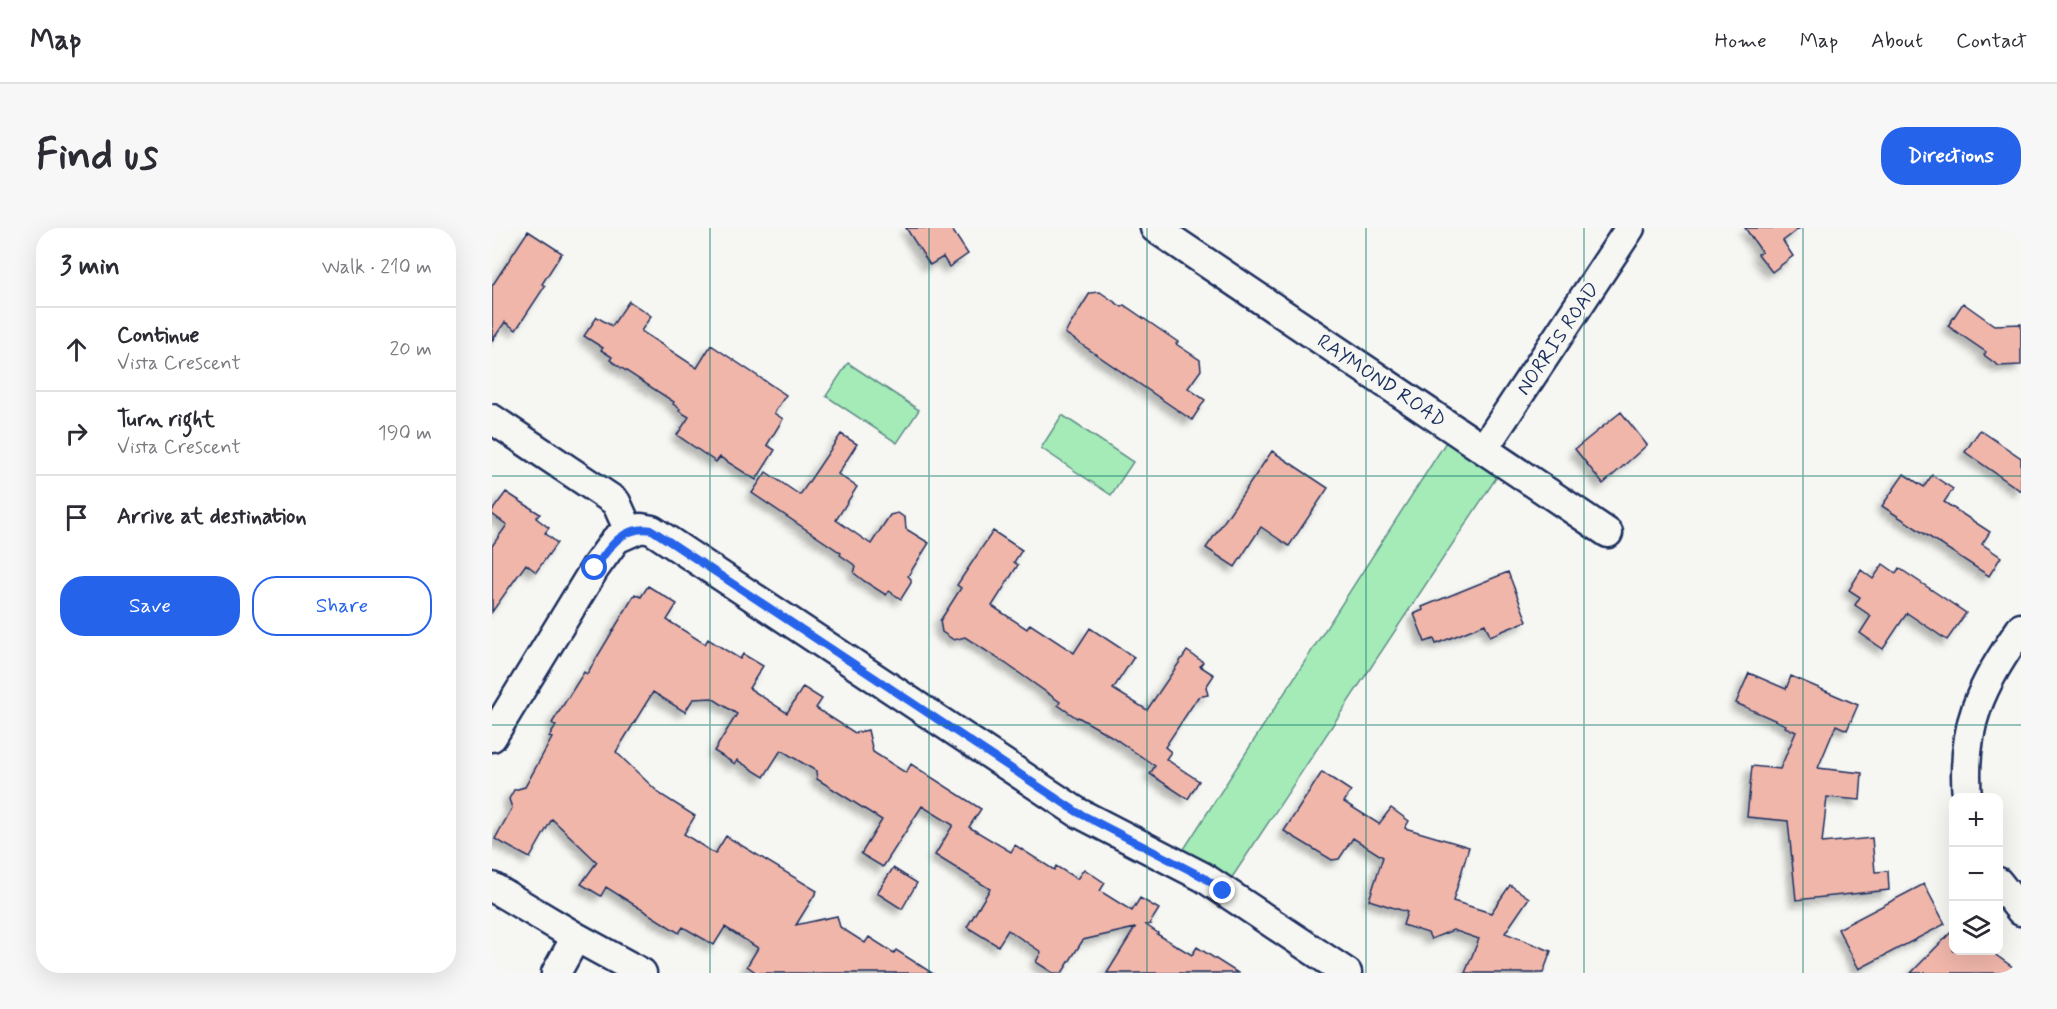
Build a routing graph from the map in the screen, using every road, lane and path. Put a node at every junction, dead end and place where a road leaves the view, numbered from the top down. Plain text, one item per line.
1 (1155, 228) edge
2 (1630, 228) edge
3 (492, 418) edge
4 (1484, 448) junction
5 (629, 531) junction
6 (1608, 533) dead end
7 (2021, 628) edge
8 (492, 737) edge
9 (1967, 793) edge
10 (492, 887) edge
11 (2003, 888) edge
12 (2021, 911) edge
13 (576, 937) junction
14 (556, 973) edge
15 (642, 973) edge
16 (1347, 973) edge

1 - 4 street, RAYMOND ROAD
2 - 4 street, NORRIS ROAD
3 - 5 street
4 - 6 street, RAYMOND ROAD
5 - 8 street
5 - 16 street
7 - 9 street
10 - 13 street
11 - 12 street
13 - 14 street
13 - 15 street

